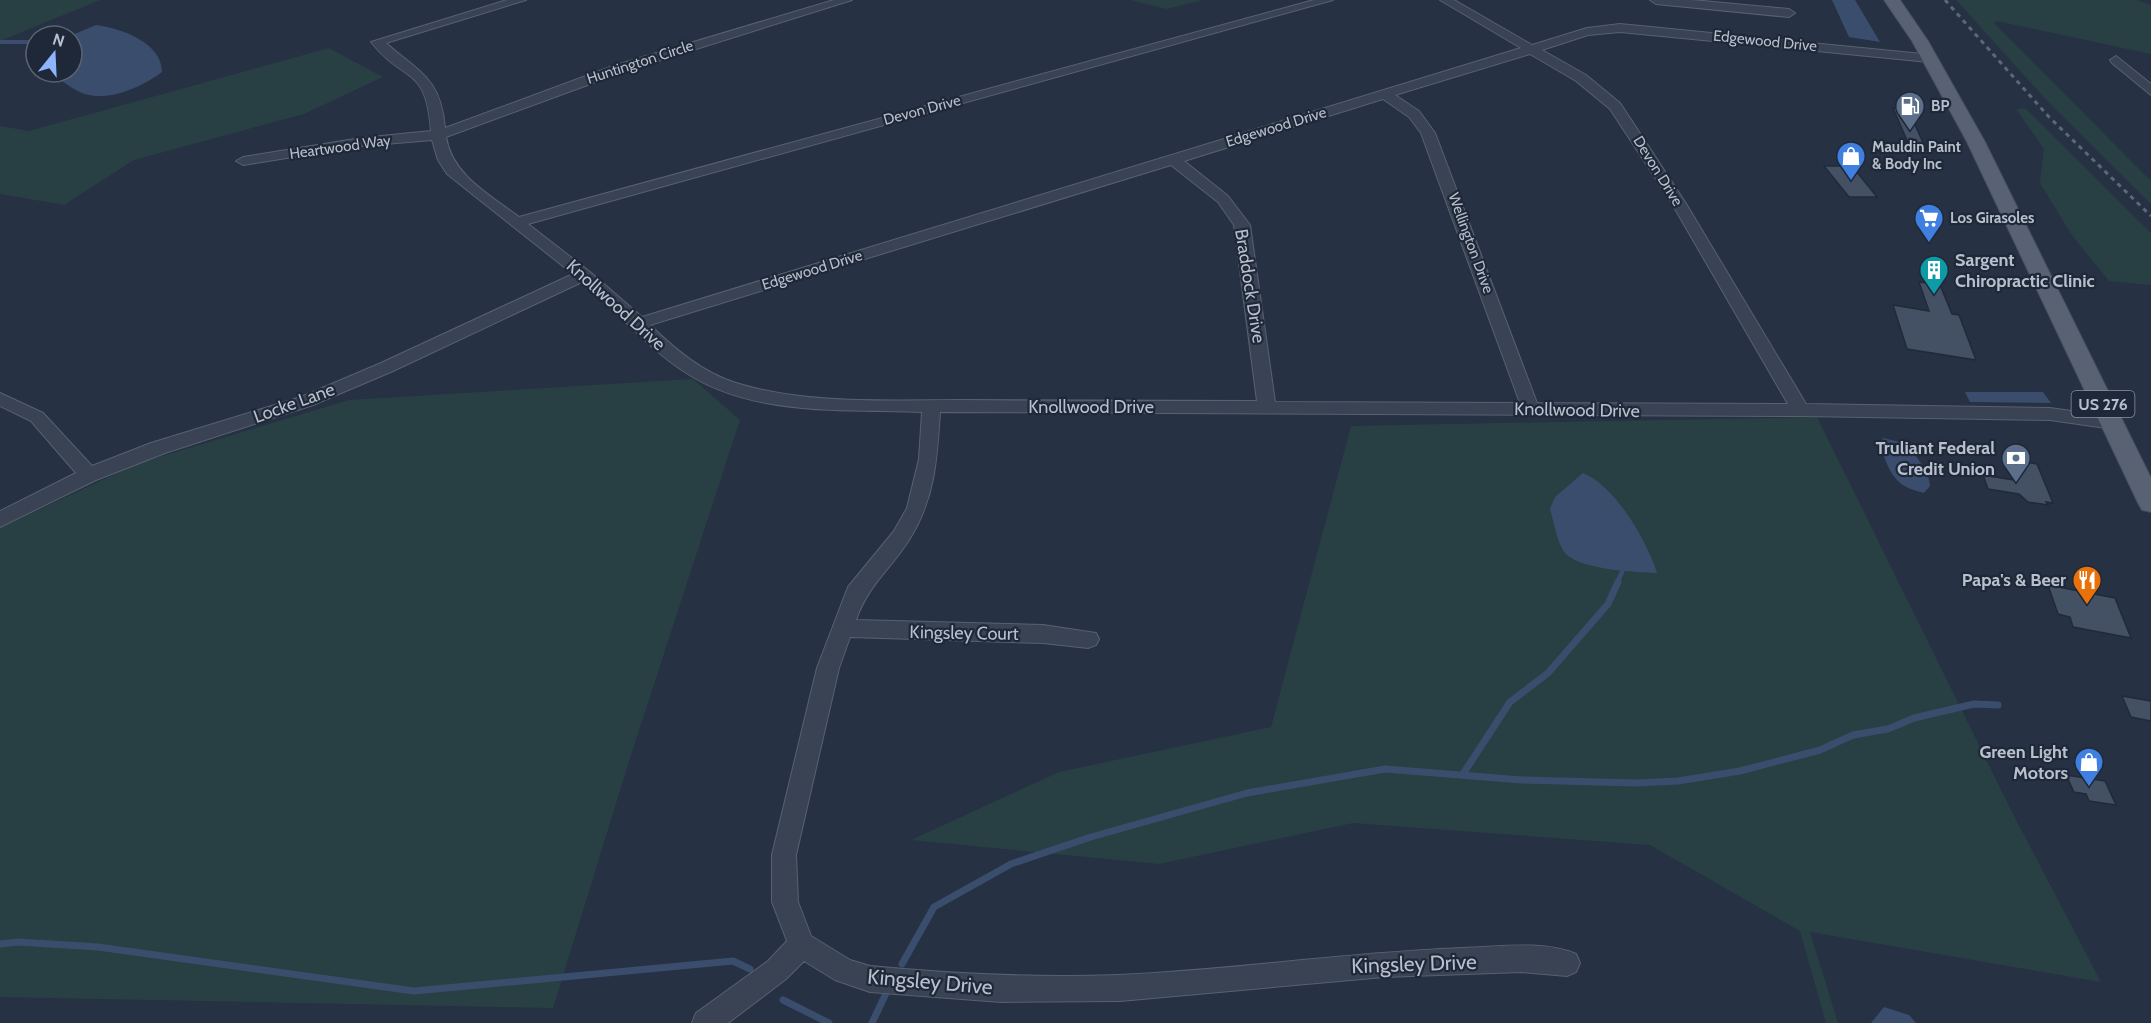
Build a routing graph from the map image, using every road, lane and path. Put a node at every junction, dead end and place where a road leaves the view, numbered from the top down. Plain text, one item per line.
1 (520, 0) edge
2 (846, 0) edge
3 (1327, 0) edge
4 (1446, 0) edge
5 (1656, 0) edge
6 (1785, 0) edge
7 (1892, 0) edge
8 (1795, 28) junction
9 (1529, 48) junction
10 (1929, 58) junction
11 (2116, 60) dead end
12 (2151, 91) edge
13 (1386, 94) junction
14 (437, 135) junction
15 (1174, 160) junction
16 (243, 161) dead end
17 (518, 222) junction
18 (584, 275) junction
19 (637, 324) junction
20 (0, 399) edge
21 (931, 406) junction
22 (1267, 406) junction
23 (1530, 409) junction
24 (1801, 410) junction
25 (2113, 423) junction
26 (89, 475) junction
27 (2151, 503) edge
28 (0, 520) edge
29 (841, 628) junction
30 (1088, 639) dead end
31 (802, 945) junction
32 (1567, 963) dead end
33 (706, 1023) edge

1 - 14 street, Knollwood Drive
2 - 14 street, Huntington Circle
3 - 17 street, Devon Drive
4 - 9 street, Devon Drive
5 - 8 street
6 - 8 street
7 - 10 main road, US 276
8 - 9 street, Edgewood Drive
8 - 10 street, Edgewood Drive
9 - 13 street, Edgewood Drive
9 - 24 street, Devon Drive
10 - 25 main road, US 276
11 - 12 street
13 - 15 street, Edgewood Drive
13 - 23 street, Wellington Drive
14 - 16 street, Heartwood Way
14 - 17 street, Knollwood Drive
15 - 19 street, Edgewood Drive
15 - 22 street, Braddock Drive
17 - 18 street, Knollwood Drive
18 - 19 street, Knollwood Drive
18 - 26 street, Locke Lane
19 - 21 street, Knollwood Drive
20 - 26 street
21 - 22 street, Knollwood Drive
21 - 29 street
22 - 23 street, Knollwood Drive
23 - 24 street, Knollwood Drive
24 - 25 street, Knollwood Drive
25 - 27 main road, US 276
26 - 28 street, Locke Lane
29 - 30 street, Kingsley Court
29 - 31 street
31 - 32 street, Kingsley Drive
31 - 33 street

